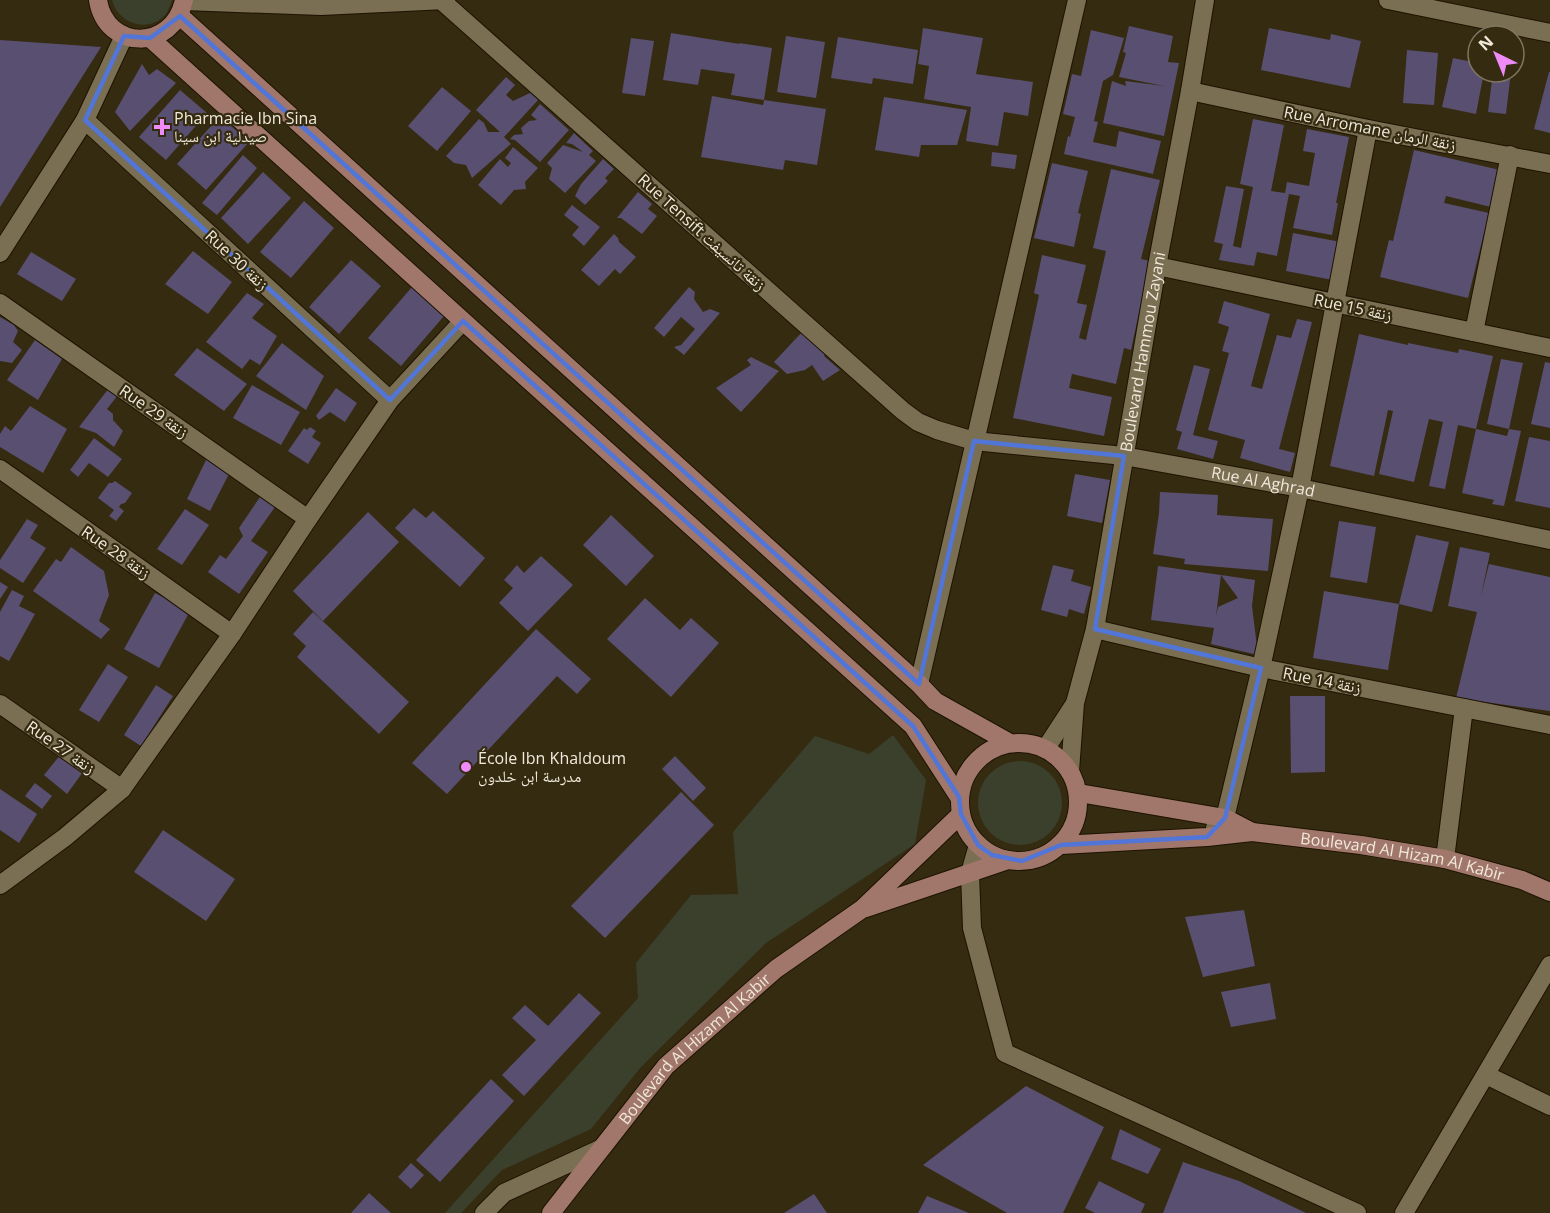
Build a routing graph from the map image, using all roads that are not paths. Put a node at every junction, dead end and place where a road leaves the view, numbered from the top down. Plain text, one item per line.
1 (98, 0) edge
2 (444, 0) edge
3 (1077, 0) edge
4 (1205, 0) edge
5 (1388, 0) edge
6 (321, 3) edge
7 (183, 6) edge
8 (1550, 33) edge
9 (124, 36) junction
10 (150, 38) junction
11 (1190, 91) junction
12 (85, 120) junction
13 (1368, 129) junction
14 (1510, 155) junction
15 (1550, 164) edge
16 (0, 253) edge
17 (1157, 266) junction
18 (0, 303) edge
19 (1335, 303) junction
20 (463, 321) junction
21 (1474, 332) junction
22 (1550, 348) edge
23 (390, 400) junction
24 (974, 441) junction
25 (1124, 456) junction
26 (0, 469) edge
27 (1300, 488) junction
28 (308, 519) junction
29 (1550, 540) edge
30 (1095, 629) junction
31 (232, 634) junction
32 (1261, 668) junction
33 (919, 684) junction
34 (1075, 703) junction
35 (0, 704) edge
36 (1464, 708) junction
37 (1550, 725) edge
38 (1010, 742) junction
39 (1046, 748) junction
40 (1070, 771) junction
41 (122, 789) junction
42 (1078, 793) junction
43 (960, 805) junction
44 (1225, 818) junction
45 (1252, 832) junction
46 (1207, 837) junction
47 (978, 845) junction
48 (1060, 845) junction
49 (1445, 859) junction
50 (1008, 860) junction
51 (970, 873) junction
52 (0, 885) edge
53 (1550, 892) edge
54 (862, 909) junction
55 (1550, 965) edge
56 (1486, 1075) junction
57 (1550, 1106) edge
58 (600, 1149) junction
59 (484, 1213) edge
60 (551, 1213) edge
61 (1356, 1213) edge
62 (1404, 1213) edge

1 - 9 main road
2 - 6 street
2 - 24 street, Rue Tensift زنقة تانسيفت
3 - 24 street
4 - 11 street, Boulevard Hammou Zayani
5 - 8 street
6 - 7 street
7 - 10 main road
7 - 33 main road
9 - 10 main road
9 - 12 street
10 - 20 main road
11 - 13 street, Rue Arromane زنقة الرمان
11 - 17 street, Boulevard Hammou Zayani
12 - 16 street
12 - 23 street, Rue 30 زنقة
13 - 14 street, Rue Arromane زنقة الرمان
13 - 19 street
14 - 15 street, Rue Arromane زنقة الرمان
14 - 21 street
17 - 19 street, Rue 15 زنقة
17 - 25 street, Boulevard Hammou Zayani
18 - 28 street, Rue 29 زنقة
19 - 21 street, Rue 15 زنقة
19 - 27 street
20 - 23 street
20 - 43 main road
21 - 22 street, Rue 15 زنقة
23 - 28 street
24 - 25 street, Rue Al Aghrad
24 - 33 street
25 - 27 street, Rue Al Aghrad
25 - 30 street, Boulevard Hammou Zayani
26 - 31 street, Rue 28 زنقة
27 - 29 street, Rue Al Aghrad
27 - 32 street
28 - 31 street
30 - 32 street, Rue 14 زنقة
30 - 34 street, Boulevard Hammou Zayani
31 - 41 street
32 - 36 street, Rue 14 زنقة
32 - 44 street
33 - 38 main road
34 - 39 street
34 - 40 street
35 - 41 street, Rue 27 زنقة
36 - 37 street, Rue 14 زنقة
36 - 49 street
38 - 39 main road
38 - 43 main road
39 - 40 main road
40 - 42 main road
41 - 52 street
42 - 44 main road, Boulevard Al Hizam Al Kabir
42 - 48 main road
43 - 47 main road
43 - 54 main road, Boulevard Al Hizam Al Kabir
44 - 45 main road, Boulevard Al Hizam Al Kabir
44 - 46 street
45 - 46 main road, Boulevard Al Hizam Al Kabir
45 - 49 main road, Boulevard Al Hizam Al Kabir
46 - 48 main road, Boulevard Al Hizam Al Kabir
47 - 50 main road
47 - 51 street
48 - 50 main road
49 - 53 main road, Boulevard Al Hizam Al Kabir
50 - 51 main road, Boulevard Al Hizam Al Kabir
51 - 54 main road, Boulevard Al Hizam Al Kabir
51 - 61 street
54 - 58 main road, Boulevard Al Hizam Al Kabir
55 - 56 street
56 - 57 street
56 - 62 street
58 - 59 street
58 - 60 main road, Boulevard Al Hizam Al Kabir

